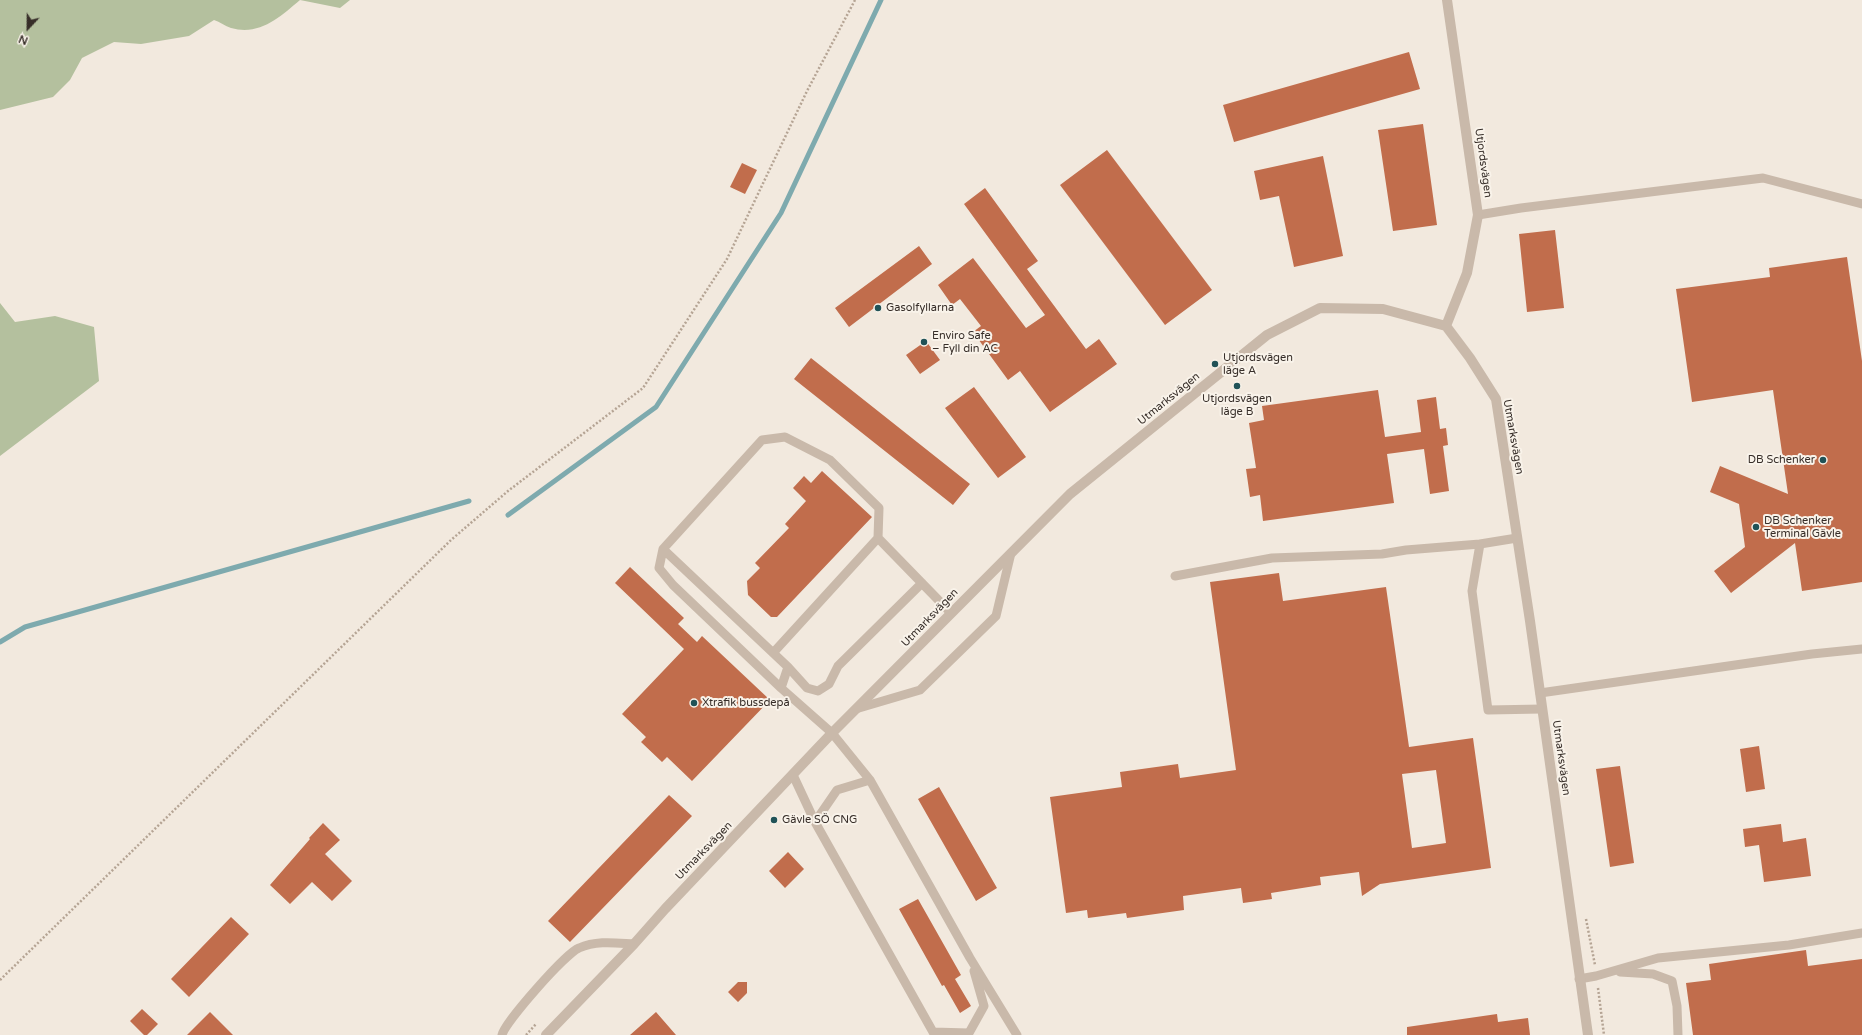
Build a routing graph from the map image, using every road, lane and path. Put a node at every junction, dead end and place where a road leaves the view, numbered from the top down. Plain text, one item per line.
1 (855, 0) edge
2 (1447, 0) edge
3 (1862, 204) edge
4 (1478, 215) junction
5 (1446, 326) junction
6 (878, 538) junction
7 (1517, 538) junction
8 (1480, 544) junction
9 (663, 549) junction
10 (1011, 553) junction
11 (1175, 576) dead end
12 (922, 583) junction
13 (951, 613) junction
14 (1862, 649) edge
15 (773, 653) junction
16 (788, 667) junction
17 (781, 688) junction
18 (1540, 693) junction
19 (859, 708) junction
20 (1542, 709) junction
21 (832, 733) junction
22 (793, 775) junction
23 (870, 780) junction
24 (815, 822) junction
25 (1586, 918) dead end
26 (1862, 933) edge
27 (634, 944) junction
28 (970, 958) junction
29 (1612, 971) junction
30 (1596, 976) junction
31 (1579, 979) junction
32 (0, 980) edge
33 (537, 1024) dead end
34 (502, 1035) edge
35 (526, 1035) edge
36 (546, 1035) edge
37 (1017, 1035) edge
38 (1588, 1035) edge
39 (1604, 1035) edge
40 (1678, 1035) edge

1 - 32 path
2 - 4 street, Utjordsvägen
3 - 4 lane
4 - 5 street, Utjordsvägen
5 - 7 street, Utmarksvägen
5 - 10 street, Utmarksvägen
6 - 9 lane
6 - 12 lane
6 - 15 lane
7 - 8 lane
7 - 18 street, Utmarksvägen
8 - 11 lane
8 - 20 lane
9 - 15 lane
9 - 17 lane
10 - 13 street, Utmarksvägen
10 - 19 lane
12 - 13 lane
12 - 16 lane
13 - 19 street, Utmarksvägen
14 - 18 lane
15 - 16 lane
16 - 17 lane
17 - 21 lane
18 - 20 street, Utmarksvägen
19 - 21 street, Utmarksvägen
20 - 31 street, Utmarksvägen
21 - 22 street, Utmarksvägen
21 - 23 lane
22 - 24 lane
22 - 27 street, Utmarksvägen
23 - 24 lane
23 - 28 lane
24 - 28 lane
25 - 30 path
26 - 29 lane
27 - 34 lane
27 - 36 street, Utmarksvägen
28 - 37 lane
29 - 30 lane
29 - 40 lane
30 - 31 lane
30 - 39 path
31 - 38 street, Utmarksvägen
33 - 35 path

